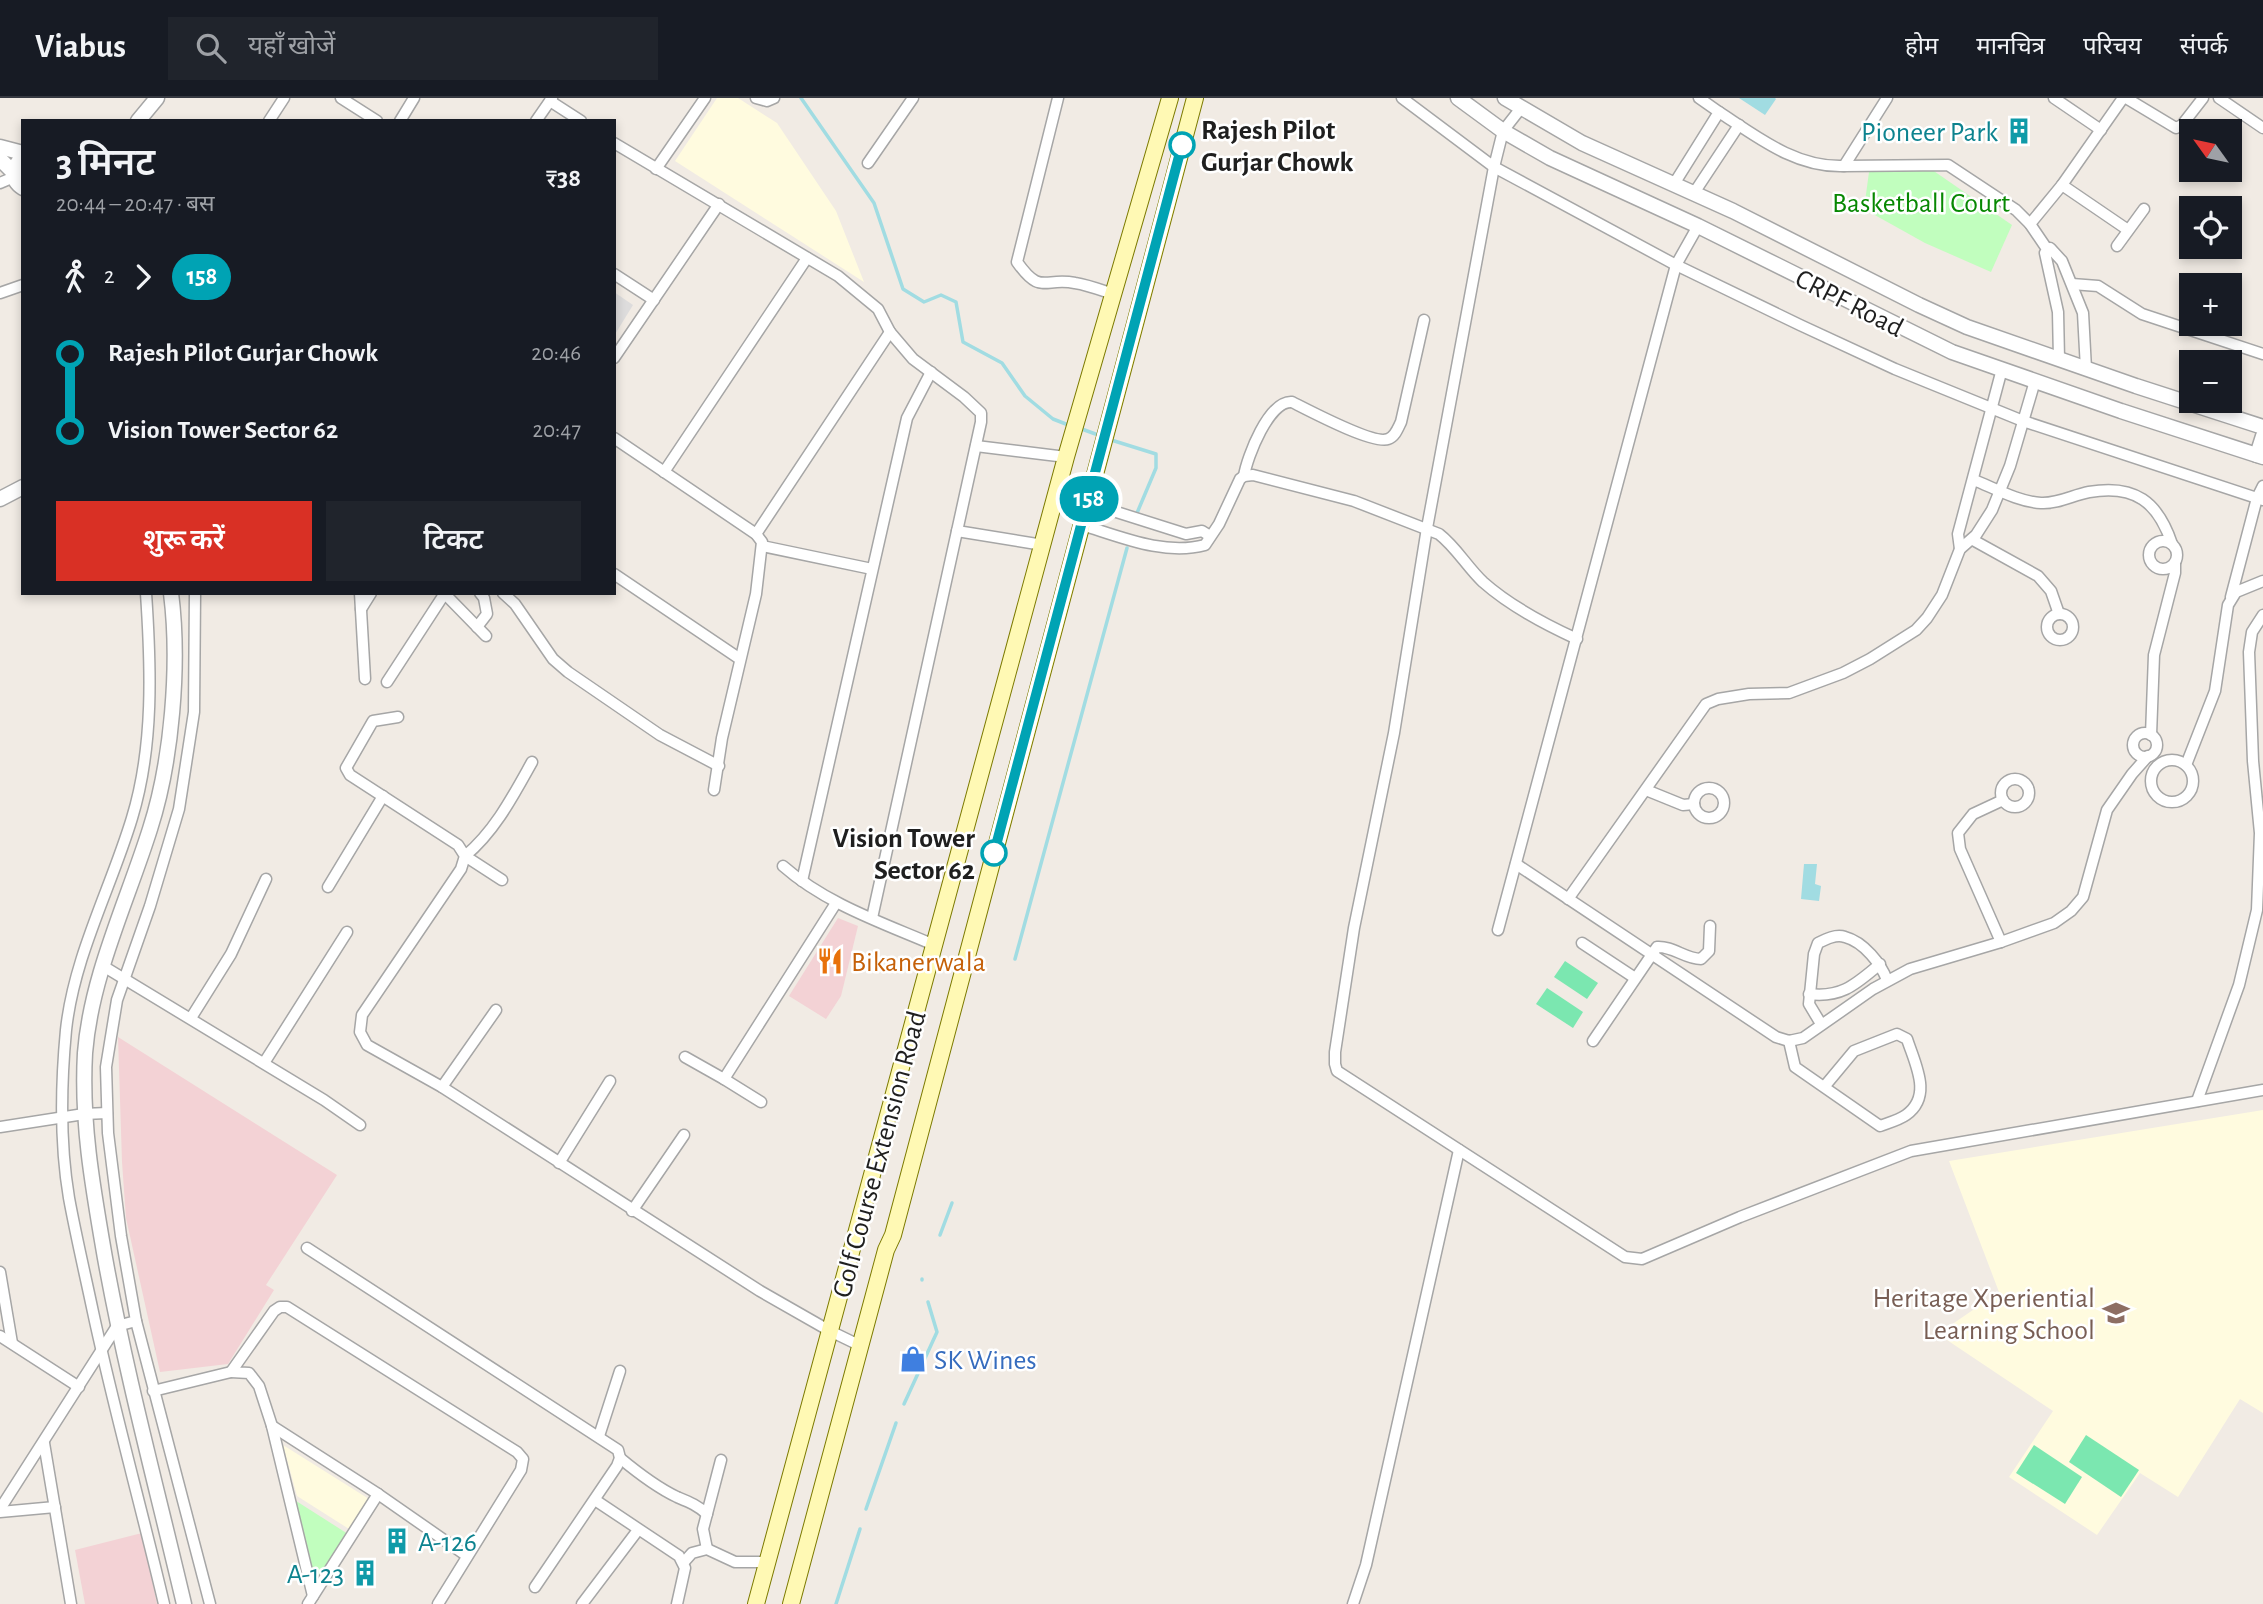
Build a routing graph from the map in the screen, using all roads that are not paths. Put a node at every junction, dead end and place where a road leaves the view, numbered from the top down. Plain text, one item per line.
1 (157, 98) edge
2 (284, 98) edge
3 (341, 98) edge
4 (414, 98) edge
5 (705, 98) edge
6 (756, 98) edge
7 (774, 98) edge
8 (913, 98) edge
9 (1058, 98) edge
10 (1170, 98) edge
11 (1195, 98) edge
12 (1402, 98) edge
13 (1458, 98) edge
14 (1505, 98) edge
15 (1699, 98) edge
16 (1887, 98) edge
17 (2054, 98) edge
18 (2125, 98) edge
19 (2203, 98) edge
20 (2219, 98) edge
21 (551, 100) edge
22 (1521, 108) junction
23 (1719, 112) junction
24 (140, 119) edge
25 (270, 119) edge
26 (374, 119) edge
27 (401, 119) edge
28 (537, 119) edge
29 (578, 119) edge
30 (1739, 125) junction
31 (2263, 128) edge
32 (2101, 130) junction
33 (1503, 131) junction
34 (616, 143) edge
35 (0, 147) edge
36 (21, 154) edge
37 (21, 158) edge
38 (0, 159) edge
39 (868, 163) dead end
40 (1844, 166) junction
41 (1494, 167) junction
42 (656, 169) junction
43 (15, 184) edge
44 (1674, 184) junction
45 (2062, 185) junction
46 (1694, 193) junction
47 (719, 204) junction
48 (2144, 209) dead end
49 (2031, 224) junction
50 (1698, 226) junction
51 (2128, 230) junction
52 (1129, 239) junction
53 (1156, 243) junction
54 (2117, 246) dead end
55 (2047, 249) junction
56 (807, 258) junction
57 (1676, 265) junction
58 (616, 275) edge
59 (2072, 284) junction
60 (21, 286) edge
61 (0, 293) edge
62 (1114, 294) junction
63 (654, 300) junction
64 (2083, 319) junction
65 (1424, 320) dead end
66 (2059, 320) junction
67 (890, 332) junction
68 (2263, 354) edge
69 (616, 355) edge
70 (2059, 359) junction
71 (2002, 369) junction
72 (2086, 369) junction
73 (931, 372) junction
74 (2035, 381) junction
75 (1992, 409) junction
76 (2023, 421) junction
77 (2263, 427) edge
78 (2263, 436) edge
79 (616, 439) edge
80 (976, 446) junction
81 (2260, 456) edge
82 (1066, 457) junction
83 (664, 472) junction
84 (1244, 476) junction
85 (1974, 480) junction
86 (2263, 486) edge
87 (21, 488) edge
88 (2000, 491) junction
89 (0, 499) edge
90 (2260, 499) edge
91 (1088, 503) junction
92 (1082, 525) junction
93 (1427, 528) junction
94 (957, 531) junction
95 (756, 534) junction
96 (1210, 536) junction
97 (1972, 540) junction
98 (2172, 544) junction
99 (1043, 545) junction
100 (762, 547) junction
101 (1960, 549) junction
102 (2175, 564) junction
103 (872, 569) junction
104 (616, 575) edge
105 (2263, 581) edge
106 (146, 595) edge
107 (171, 595) edge
108 (195, 595) edge
109 (359, 595) edge
110 (370, 595) edge
111 (444, 595) edge
112 (447, 595) edge
113 (482, 595) edge
114 (505, 595) edge
115 (2231, 597) junction
116 (361, 609) junction
117 (2059, 614) dead end
118 (2263, 615) edge
119 (477, 627) junction
120 (486, 636) dead end
121 (1577, 639) junction
122 (740, 659) junction
123 (365, 679) dead end
124 (387, 682) dead end
125 (398, 717) dead end
126 (2151, 735) junction
127 (2148, 756) junction
128 (532, 762) dead end
129 (2186, 765) junction
130 (719, 766) junction
131 (714, 790) dead end
132 (1646, 790) junction
133 (383, 796) junction
134 (2003, 800) dead end
135 (1694, 804) dead end
136 (465, 856) junction
137 (1516, 864) junction
138 (783, 866) dead end
139 (266, 879) dead end
140 (502, 880) dead end
141 (803, 881) junction
142 (328, 887) dead end
143 (1568, 899) junction
144 (836, 903) junction
145 (872, 918) junction
146 (1710, 926) dead end
147 (1498, 930) dead end
148 (347, 932) dead end
149 (2001, 942) junction
150 (1582, 943) dead end
151 (934, 945) junction
152 (1651, 954) junction
153 (1880, 964) junction
154 (103, 966) junction
155 (1635, 978) junction
156 (125, 980) junction
157 (1887, 980) junction
158 (1809, 994) junction
159 (496, 1010) dead end
160 (191, 1018) junction
161 (1821, 1024) junction
162 (1593, 1041) dead end
163 (1789, 1041) junction
164 (685, 1057) dead end
165 (264, 1063) junction
166 (724, 1079) junction
167 (610, 1081) dead end
168 (442, 1087) junction
169 (1824, 1087) junction
170 (2263, 1090) edge
171 (2197, 1101) junction
172 (761, 1102) dead end
173 (107, 1113) junction
174 (84, 1114) junction
175 (63, 1117) junction
176 (360, 1125) dead end
177 (0, 1127) edge
178 (684, 1135) dead end
179 (1459, 1150) junction
180 (559, 1163) junction
181 (632, 1211) junction
182 (307, 1248) dead end
183 (0, 1272) edge
184 (136, 1321) junction
185 (117, 1326) junction
186 (830, 1331) junction
187 (0, 1336) edge
188 (12, 1343) junction
189 (861, 1346) junction
190 (102, 1351) junction
191 (620, 1371) dead end
192 (232, 1372) junction
193 (79, 1387) junction
194 (153, 1391) junction
195 (272, 1426) junction
196 (598, 1436) junction
197 (44, 1443) junction
198 (620, 1458) junction
199 (721, 1460) dead end
200 (378, 1494) junction
201 (595, 1500) junction
202 (55, 1507) junction
203 (0, 1511) edge
204 (707, 1514) junction
205 (638, 1530) junction
206 (707, 1549) junction
207 (467, 1556) junction
208 (684, 1562) junction
209 (767, 1562) junction
210 (535, 1587) dead end
211 (183, 1600) edge
212 (310, 1600) edge
213 (163, 1601) edge
214 (71, 1604) edge
215 (210, 1604) edge
216 (438, 1604) edge
217 (582, 1604) edge
218 (677, 1604) edge
219 (756, 1604) edge
220 (791, 1604) edge
221 (1353, 1604) edge

1 - 24 street
2 - 25 street
3 - 26 street
4 - 27 street
5 - 42 street
6 - 7 street
8 - 39 street
9 - 62 street
10 - 52 main road, Golf Course Extension Road
11 - 53 main road, Golf Course Extension Road
12 - 41 street
13 - 33 street, CRPF Road
14 - 22 street
15 - 23 street
16 - 40 street
17 - 32 street
18 - 19 street
18 - 32 street
20 - 31 street
21 - 28 street
21 - 29 street
22 - 33 street
22 - 44 street
23 - 30 street
23 - 44 street
30 - 40 street
30 - 46 street
32 - 45 street
33 - 41 street
33 - 50 street, CRPF Road
34 - 42 street
35 - 36 street
37 - 43 street
38 - 43 street
40 - 49 street
41 - 57 street
41 - 93 street
42 - 47 street
44 - 46 street
45 - 49 street
45 - 51 street
46 - 70 street
47 - 56 street
47 - 63 street
48 - 51 street
49 - 55 street
50 - 57 street
50 - 71 street, CRPF Road
51 - 54 street
52 - 53 main road
52 - 62 main road, Golf Course Extension Road
53 - 91 main road, Golf Course Extension Road
55 - 59 street
55 - 66 street
56 - 67 street
56 - 83 street
57 - 75 street
57 - 121 street
58 - 63 street
59 - 64 street
59 - 68 street
60 - 61 street
62 - 82 main road, Golf Course Extension Road
63 - 69 street
64 - 66 street
64 - 72 street
65 - 84 street
66 - 70 street
67 - 73 street
67 - 95 street
70 - 72 street
71 - 74 street, CRPF Road
71 - 75 street
72 - 77 street
73 - 80 street
73 - 103 street
74 - 76 street
74 - 81 street, CRPF Road
75 - 76 street
75 - 85 street
76 - 88 street
76 - 90 street
78 - 81 street
79 - 83 street
80 - 82 street
80 - 94 street
82 - 99 main road, Golf Course Extension Road
83 - 95 street
84 - 93 street
84 - 96 street
85 - 88 street
85 - 101 street
86 - 90 street
87 - 89 street
88 - 97 street
88 - 98 street
90 - 115 street
91 - 92 main road, Golf Course Extension Road
91 - 96 street
92 - 96 street
92 - 189 main road, Golf Course Extension Road
93 - 121 street
93 - 179 street
94 - 99 street
94 - 145 street
95 - 100 street
97 - 101 street
97 - 117 street
98 - 102 street
98 - 102 street
99 - 151 main road, Golf Course Extension Road
100 - 103 street
100 - 122 street
101 - 132 street
102 - 126 street
103 - 141 street
104 - 122 street
105 - 115 street
106 - 175 street
107 - 154 street
108 - 156 street
109 - 116 street
110 - 116 street
111 - 124 street
112 - 119 street
113 - 119 street
114 - 130 street
115 - 129 street
116 - 123 street
118 - 171 street
119 - 120 street
121 - 137 street
122 - 130 street
125 - 133 street
126 - 127 street
126 - 127 street
127 - 149 street
128 - 136 street
129 - 129 street
130 - 131 street
132 - 135 street
132 - 143 street
133 - 136 street
133 - 142 street
134 - 149 street
136 - 140 street
136 - 168 street
137 - 143 street
137 - 147 street
138 - 141 street
139 - 160 street
141 - 144 street
143 - 152 street
144 - 145 street
144 - 166 street
145 - 151 street
146 - 152 street
148 - 165 street
149 - 157 street
150 - 155 street
151 - 186 main road, Golf Course Extension Road
152 - 155 street
152 - 163 street
153 - 157 street
153 - 158 street
153 - 158 street
154 - 156 street
154 - 174 street
155 - 162 street
156 - 160 street
156 - 173 street
157 - 161 street
158 - 161 street
159 - 168 street
160 - 165 street
161 - 163 street
163 - 169 street
164 - 166 street
165 - 176 street
166 - 172 street
167 - 180 street
168 - 180 street
169 - 169 street
170 - 171 street
171 - 179 street
173 - 174 street
173 - 184 street
174 - 175 street
174 - 185 street
175 - 177 street
175 - 190 street
178 - 181 street
179 - 221 street
180 - 181 street
181 - 186 street
182 - 196 street
183 - 188 street
184 - 185 street
184 - 194 street
185 - 190 street
185 - 211 street
186 - 189 street
186 - 209 main road, Golf Course Extension Road
187 - 188 street
188 - 193 street
189 - 220 main road, Golf Course Extension Road
190 - 193 street
190 - 213 street
191 - 196 street
192 - 194 street
192 - 195 street
192 - 207 street
193 - 197 street
194 - 215 street
195 - 200 street
195 - 212 street
196 - 198 street
197 - 202 street
197 - 203 street
198 - 201 street
198 - 204 street
199 - 204 street
200 - 207 street
200 - 212 street
201 - 205 street
201 - 210 street
202 - 203 street
202 - 214 street
204 - 206 street
205 - 208 street
205 - 217 street
206 - 208 street
206 - 209 street
207 - 216 street
208 - 218 street
209 - 219 main road, Golf Course Extension Road
211 - 213 street

